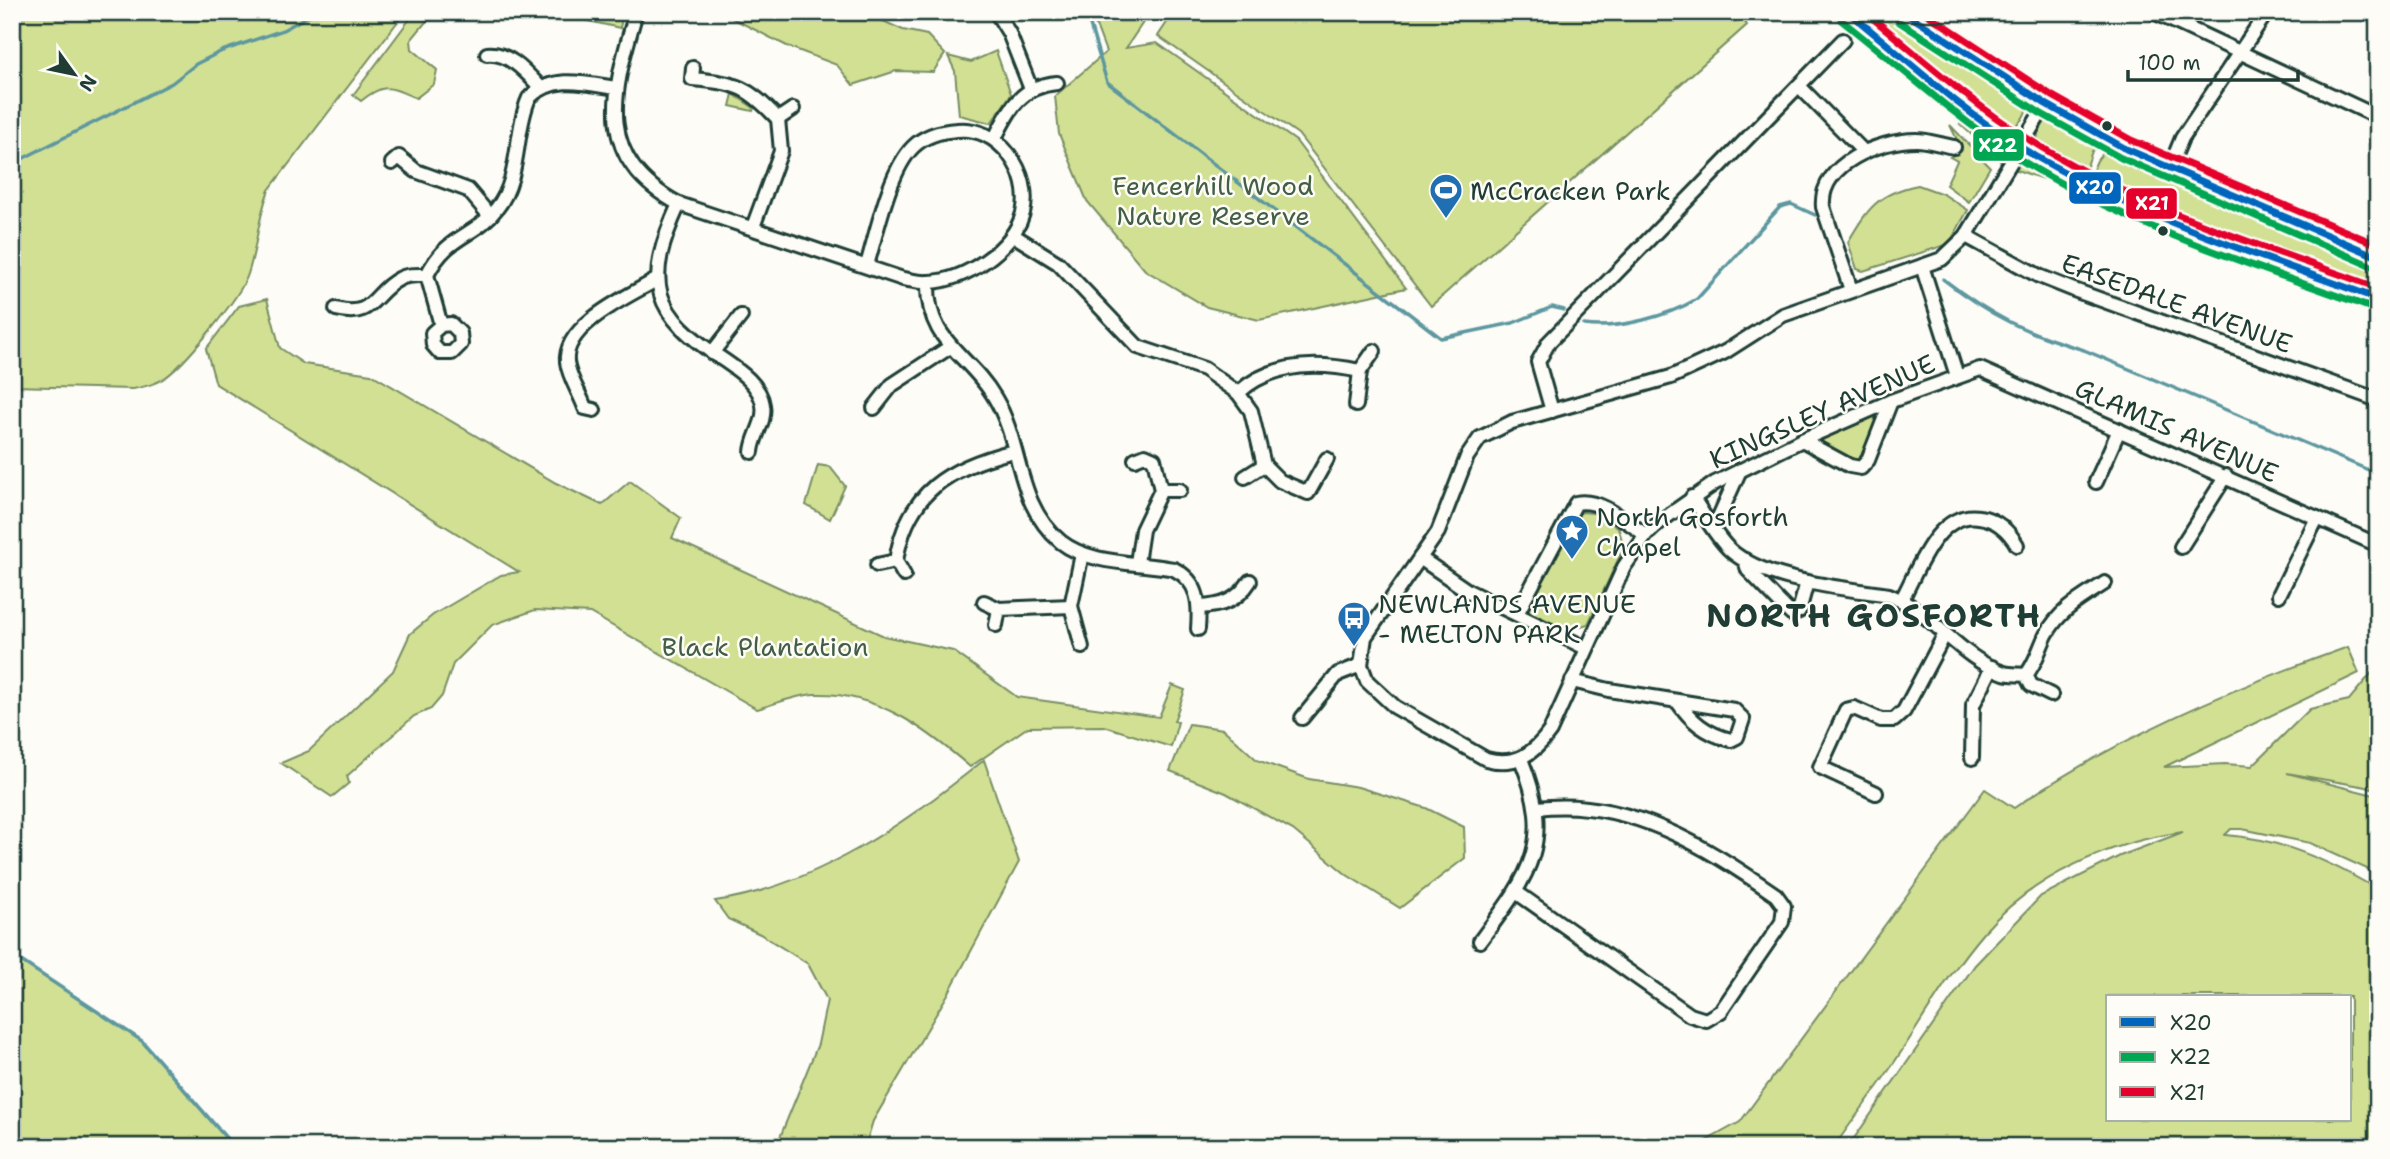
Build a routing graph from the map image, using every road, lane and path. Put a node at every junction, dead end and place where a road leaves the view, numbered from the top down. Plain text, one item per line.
1 (636, 12) edge
2 (996, 12) edge
3 (1848, 12) edge
4 (1904, 12) edge
5 (2154, 12) edge
6 (2267, 12) edge
7 (1843, 40) dead end
8 (2240, 52) junction
9 (487, 54) dead end
10 (691, 77) dead end
11 (1057, 83) dead end
12 (1800, 86) junction
13 (540, 87) junction
14 (615, 88) junction
15 (1031, 89) junction
16 (2046, 104) junction
17 (793, 109) dead end
18 (2378, 117) edge
19 (778, 120) junction
20 (995, 138) junction
21 (2019, 146) junction
22 (1954, 147) dead end
23 (1864, 152) junction
24 (2175, 155) dead end
25 (397, 156) dead end
26 (678, 204) junction
27 (490, 216) junction
28 (753, 227) junction
29 (1013, 234) junction
30 (1966, 236) junction
31 (2378, 257) edge
32 (867, 265) junction
33 (1922, 266) junction
34 (427, 275) junction
35 (656, 281) junction
36 (928, 282) junction
37 (1851, 290) junction
38 (2378, 299) edge
39 (336, 309) dead end
40 (741, 316) dead end
41 (441, 325) dead end
42 (950, 347) junction
43 (1374, 351) dead end
44 (712, 353) junction
45 (1360, 371) junction
46 (1957, 376) junction
47 (1238, 393) junction
48 (2378, 400) edge
49 (1891, 401) junction
50 (1356, 405) dead end
51 (874, 408) dead end
52 (584, 410) dead end
53 (1552, 411) junction
54 (2119, 430) junction
55 (1802, 440) junction
56 (749, 447) dead end
57 (1014, 452) junction
58 (1135, 459) dead end
59 (1326, 459) dead end
60 (1264, 465) junction
61 (1740, 470) junction
62 (1245, 477) dead end
63 (2226, 477) junction
64 (2096, 482) dead end
65 (1161, 490) junction
66 (1180, 490) dead end
67 (1692, 497) junction
68 (2317, 518) junction
69 (1714, 528) junction
70 (1646, 535) junction
71 (2017, 545) dead end
72 (2378, 545) edge
73 (2181, 547) dead end
74 (1082, 554) junction
75 (1420, 558) junction
76 (1745, 560) junction
77 (896, 561) junction
78 (1138, 563) junction
79 (877, 565) dead end
80 (904, 575) dead end
81 (1250, 581) dead end
82 (1807, 582) junction
83 (2105, 583) dead end
84 (2279, 595) dead end
85 (1902, 599) junction
86 (984, 602) dead end
87 (1071, 606) junction
88 (1199, 607) junction
89 (999, 609) junction
90 (1517, 614) junction
91 (996, 625) dead end
92 (1198, 629) dead end
93 (1945, 634) junction
94 (1082, 647) dead end
95 (1586, 649) junction
96 (1361, 665) junction
97 (1992, 667) junction
98 (2026, 676) junction
99 (1572, 681) junction
100 (2051, 695) dead end
101 (1677, 701) junction
102 (1303, 718) dead end
103 (1972, 758) dead end
104 (1521, 759) junction
105 (1876, 793) dead end
106 (1537, 808) junction
107 (1516, 892) junction
108 (1480, 941) dead end

1 - 14 street
2 - 15 street
3 - 21 main road
4 - 16 main road
5 - 8 street
6 - 8 street
7 - 12 street
8 - 18 street
8 - 24 street
9 - 13 street
10 - 19 street
11 - 15 street
12 - 23 street
12 - 53 street
13 - 14 street
13 - 27 street
14 - 26 street
15 - 20 street
16 - 21 street
16 - 31 main road
17 - 19 street
19 - 28 street
20 - 29 street
20 - 32 street
21 - 30 street
21 - 38 main road
22 - 23 street
23 - 37 street
25 - 27 street
26 - 28 street
26 - 35 street
27 - 34 street
28 - 32 street
29 - 36 street
29 - 47 street
30 - 33 street
30 - 48 street, EASEDALE AVENUE
32 - 36 street
33 - 37 street
33 - 46 street
34 - 39 street
34 - 41 street
35 - 44 street
35 - 52 street
36 - 42 street
37 - 53 street
40 - 44 street
42 - 51 street
42 - 57 street
43 - 45 street
44 - 56 street
45 - 47 street
45 - 50 street
46 - 49 street, KINGSLEY AVENUE
46 - 54 street, GLAMIS AVENUE
47 - 60 street
49 - 55 street, KINGSLEY AVENUE
49 - 55 street
53 - 75 street
54 - 63 street, GLAMIS AVENUE
54 - 64 street
55 - 61 street, KINGSLEY AVENUE
57 - 74 street
57 - 77 street
58 - 65 street
59 - 60 street
60 - 62 street
61 - 67 street, KINGSLEY AVENUE
61 - 69 street
63 - 68 street, GLAMIS AVENUE
63 - 73 street
65 - 66 street
65 - 78 street
67 - 69 street
67 - 70 street, KINGSLEY AVENUE
68 - 72 street, GLAMIS AVENUE
68 - 84 street
69 - 76 street
70 - 90 street
70 - 95 street, KINGSLEY AVENUE
71 - 85 street
74 - 78 street
74 - 87 street
75 - 90 street
75 - 96 street
76 - 82 street
76 - 82 street
77 - 79 street
77 - 80 street
78 - 88 street
81 - 88 street
82 - 85 street
83 - 98 street
85 - 93 street
86 - 89 street
87 - 89 street
87 - 94 street
88 - 92 street
89 - 91 street
90 - 95 street
93 - 97 street
93 - 105 street
95 - 99 street, KINGSLEY AVENUE
96 - 102 street
96 - 104 street
97 - 98 street
97 - 103 street
98 - 100 street
99 - 101 street
99 - 104 street, KINGSLEY AVENUE
101 - 101 street
104 - 106 street
106 - 107 street
106 - 107 street
107 - 108 street

